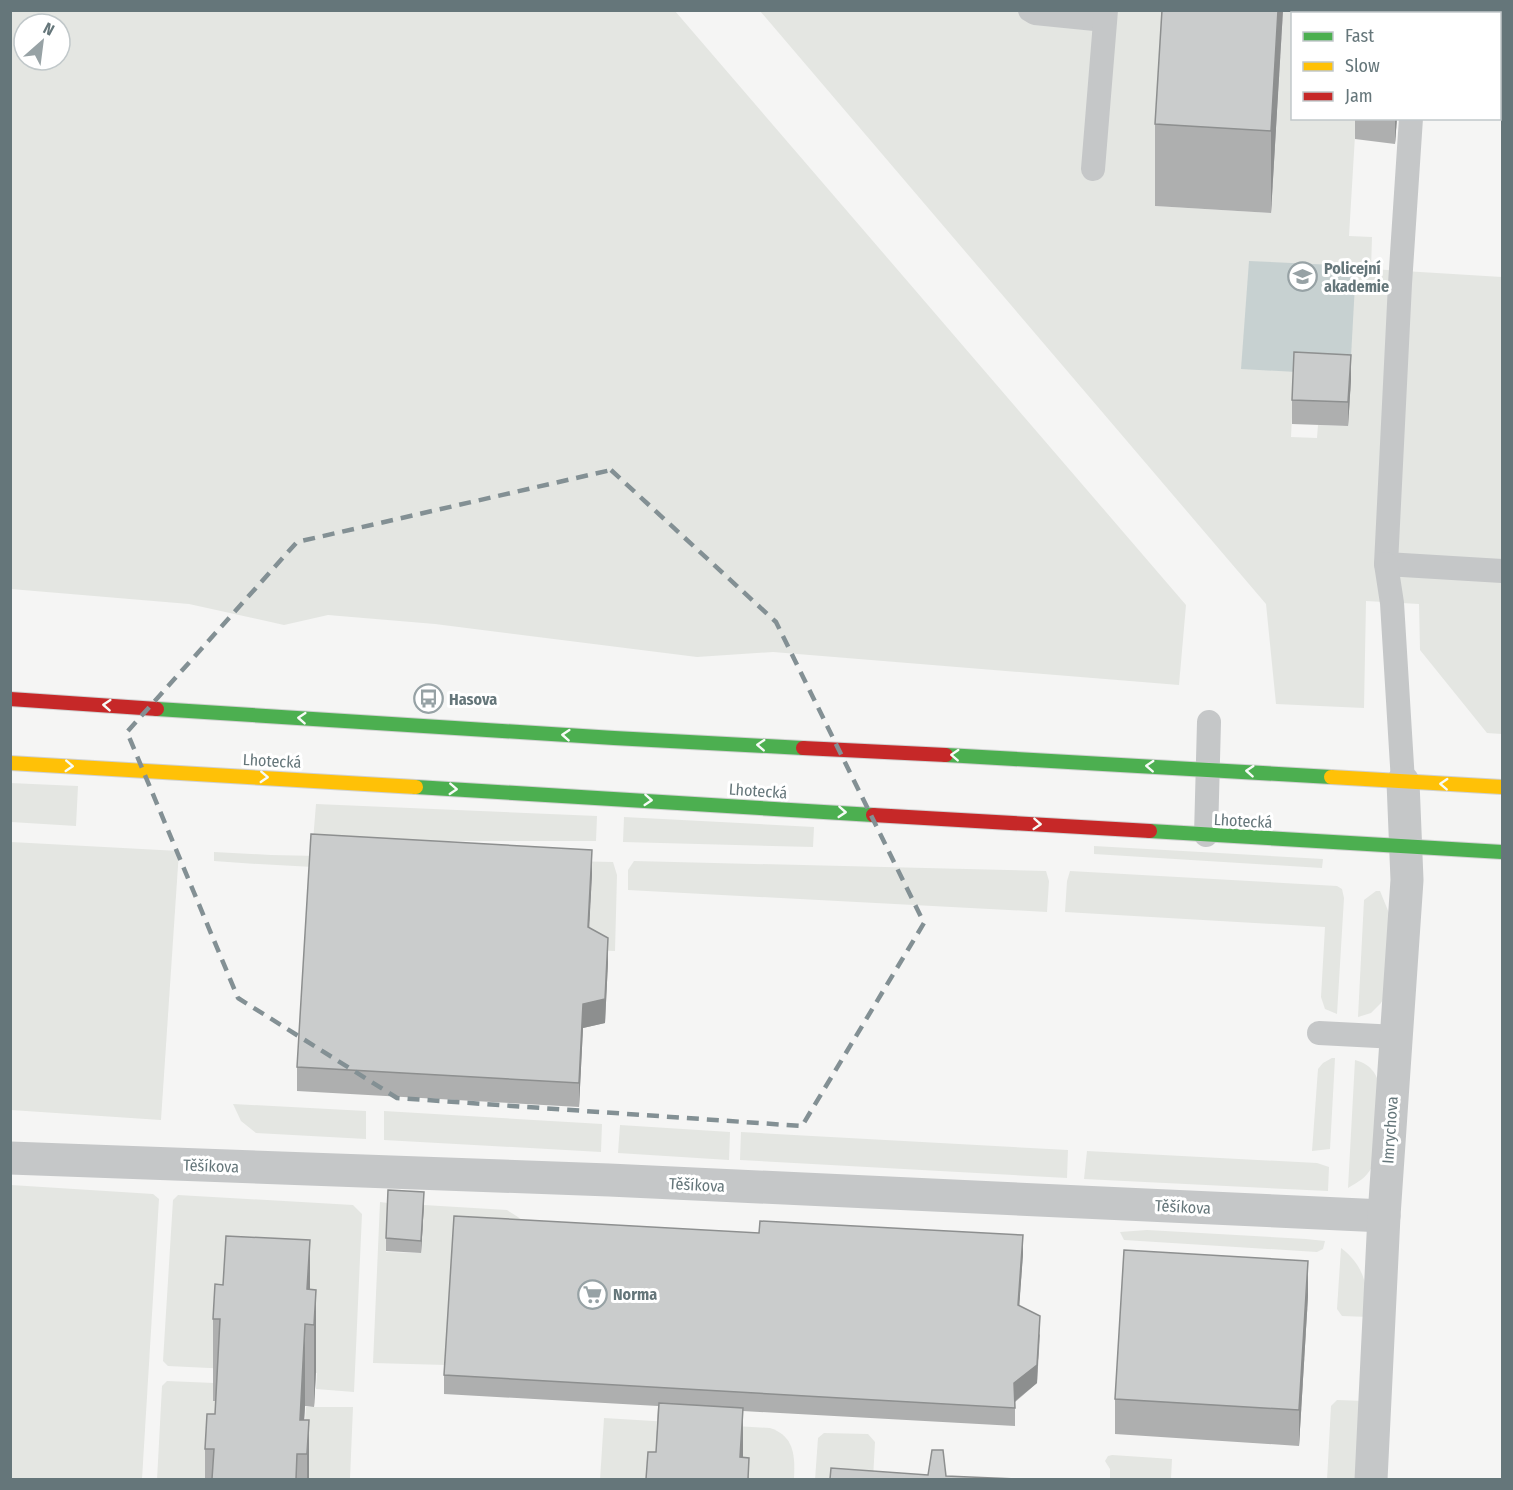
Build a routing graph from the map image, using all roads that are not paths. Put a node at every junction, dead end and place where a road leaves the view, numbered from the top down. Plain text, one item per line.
1 (1030, 10) edge
2 (1105, 15) edge
3 (1411, 120) edge
4 (1093, 169) dead end
5 (1386, 564) junction
6 (1503, 571) edge
7 (10, 699) edge
8 (1209, 722) dead end
9 (10, 763) edge
10 (1208, 769) junction
11 (1403, 782) junction
12 (1503, 788) edge
13 (1206, 835) junction
14 (1407, 847) junction
15 (1503, 852) edge
16 (1319, 1033) dead end
17 (1397, 1037) junction
18 (10, 1158) edge
19 (1384, 1216) junction
20 (1371, 1479) edge

1 - 2 lane
2 - 4 lane
3 - 5 lane
5 - 6 lane
5 - 11 lane
10 -> 7 street
8 - 10 lane
9 -> 13 street, Lhotecká
11 -> 10 street
10 - 13 lane
12 -> 11 street
11 - 14 street, Imrychova
13 - 14 street, Lhotecká
14 - 15 street, Lhotecká
14 - 17 street, Imrychova
16 - 17 lane
17 - 19 street, Imrychova
18 - 19 street, Těšíkova
19 - 20 street, Imrychova

